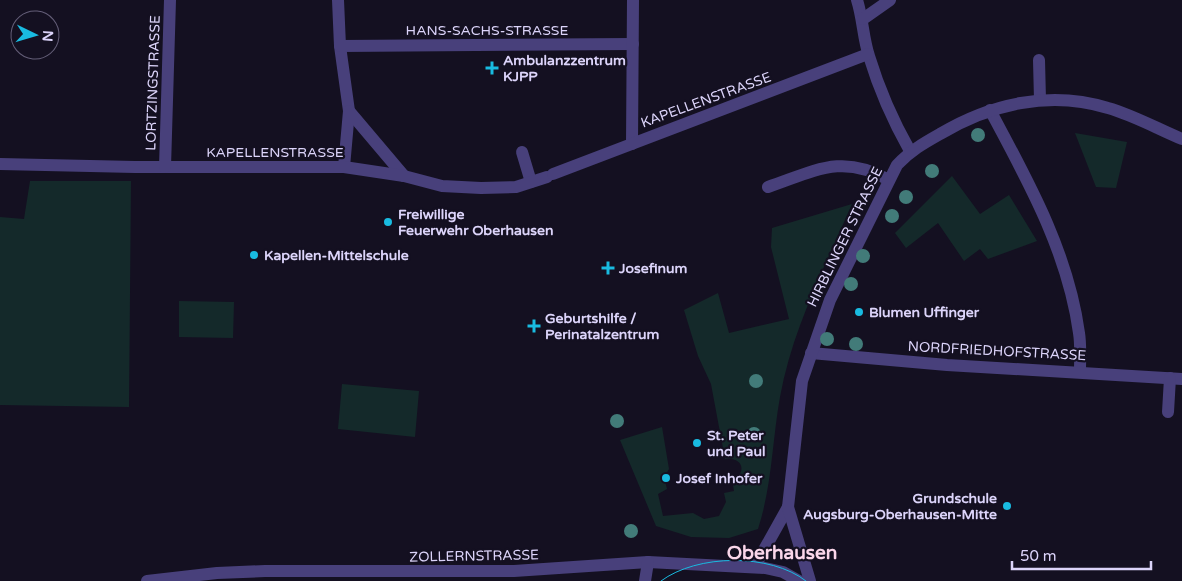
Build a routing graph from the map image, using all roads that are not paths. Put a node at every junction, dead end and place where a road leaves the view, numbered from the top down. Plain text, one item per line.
1 (170, 0) edge
2 (338, 0) edge
3 (633, 0) edge
4 (857, 0) edge
5 (890, 0) edge
6 (863, 20) junction
7 (633, 44) junction
8 (340, 46) junction
9 (868, 54) junction
10 (1039, 60) dead end
11 (1040, 100) junction
12 (990, 110) junction
13 (349, 111) junction
14 (1182, 138) edge
15 (632, 144) junction
16 (522, 152) dead end
17 (910, 152) junction
18 (0, 164) edge
19 (344, 166) junction
20 (165, 167) junction
21 (404, 176) junction
22 (889, 180) junction
23 (531, 182) junction
24 (768, 187) dead end
25 (811, 353) junction
26 (1080, 371) junction
27 (1176, 378) edge
28 (1168, 412) dead end
29 (788, 507) junction
30 (648, 562) junction
31 (755, 566) junction
32 (443, 577) edge
33 (147, 581) edge
34 (645, 581) edge
35 (799, 581) edge
36 (810, 581) edge

1 - 20 street, LORTZINGSTRASSE
2 - 8 street
3 - 7 street
4 - 6 street
5 - 6 street
6 - 9 street
7 - 8 street, HANS-SACHS-STRASSE
7 - 15 street
8 - 13 street
9 - 15 street, KAPELLENSTRASSE
9 - 17 street
10 - 11 street
11 - 12 street, HIRBLINGER STRASSE
11 - 14 street, HIRBLINGER STRASSE
12 - 17 street, HIRBLINGER STRASSE
12 - 26 street
13 - 19 street
13 - 21 street
15 - 23 street, KAPELLENSTRASSE
16 - 23 street
17 - 22 street, HIRBLINGER STRASSE
18 - 20 street, KAPELLENSTRASSE
19 - 20 street, KAPELLENSTRASSE
19 - 21 street, KAPELLENSTRASSE
21 - 23 street, KAPELLENSTRASSE
22 - 24 street
22 - 25 street, HIRBLINGER STRASSE
25 - 26 street, NORDFRIEDHOFSTRASSE
25 - 29 street, HIRBLINGER STRASSE
26 - 27 street, NORDFRIEDHOFSTRASSE
27 - 28 street
29 - 31 street, HIRBLINGER STRASSE
29 - 36 street, HIRBLINGER STRASSE
30 - 31 street, ZOLLERNSTRASSE
30 - 32 street, ZOLLERNSTRASSE
30 - 34 street
31 - 35 street, ZOLLERNSTRASSE
32 - 33 street, ZOLLERNSTRASSE

